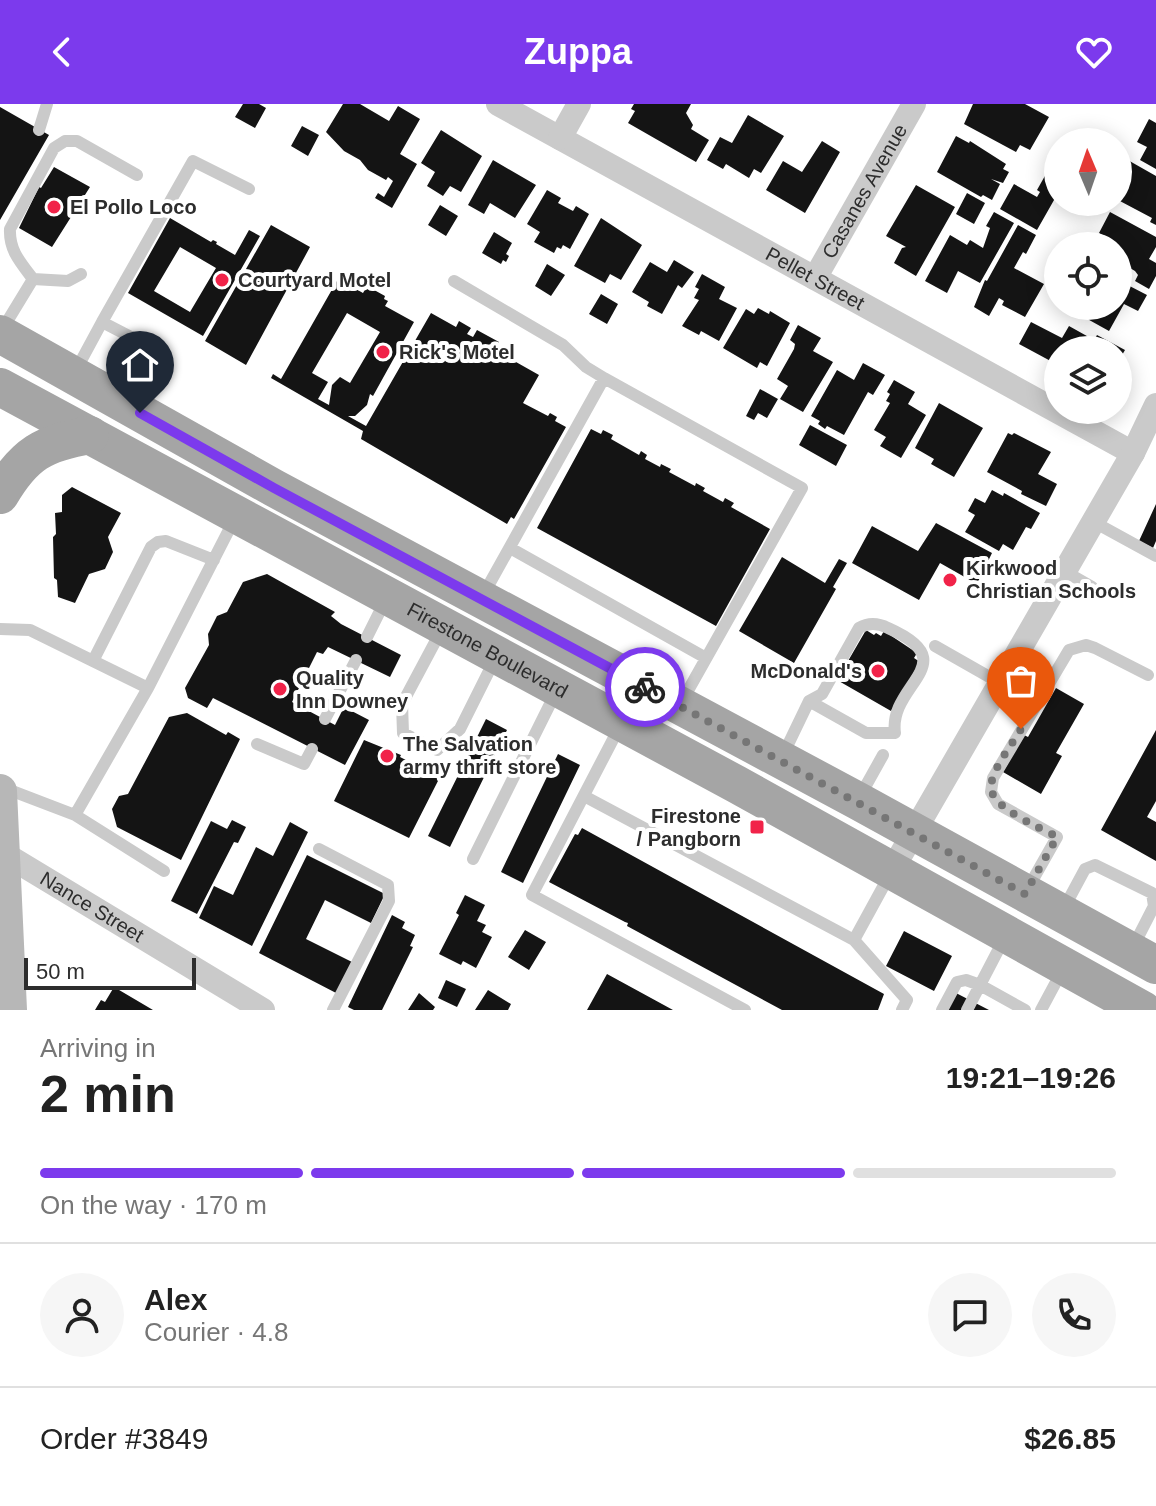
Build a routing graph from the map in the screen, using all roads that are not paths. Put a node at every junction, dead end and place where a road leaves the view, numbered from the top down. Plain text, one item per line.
1 (47, 104) edge
2 (498, 104) edge
3 (579, 104) edge
4 (914, 104) edge
5 (39, 130) dead end
6 (560, 138) junction
7 (137, 175) dead end
8 (249, 189) dead end
9 (81, 274) dead end
10 (815, 278) junction
11 (33, 279) junction
12 (454, 281) dead end
13 (102, 322) junction
14 (0, 333) edge
15 (73, 376) junction
16 (604, 378) junction
17 (0, 387) edge
18 (1156, 405) edge
19 (140, 413) junction
20 (90, 435) junction
21 (1133, 453) junction
22 (0, 495) edge
23 (237, 515) junction
24 (1092, 521) junction
25 (510, 548) junction
26 (1156, 556) edge
27 (214, 560) junction
28 (1064, 571) junction
29 (1092, 587) dead end
30 (387, 596) junction
31 (481, 599) junction
32 (444, 626) junction
33 (0, 629) edge
34 (367, 637) dead end
35 (935, 646) dead end
36 (497, 655) junction
37 (706, 658) junction
38 (356, 660) dead end
39 (93, 661) junction
40 (1148, 675) dead end
41 (1000, 683) junction
42 (148, 688) junction
43 (558, 688) junction
44 (809, 701) junction
45 (680, 706) junction
46 (325, 719) dead end
47 (622, 723) junction
48 (257, 744) dead end
49 (312, 749) dead end
50 (883, 755) dead end
51 (781, 760) junction
52 (0, 788) edge
53 (584, 796) junction
54 (858, 801) junction
55 (75, 815) junction
56 (915, 832) junction
57 (319, 849) dead end
58 (473, 859) dead end
59 (892, 870) junction
60 (164, 871) dead end
61 (3, 873) edge
62 (1025, 894) junction
63 (1060, 914) junction
64 (1007, 934) junction
65 (854, 940) junction
66 (4, 946) edge
67 (1143, 959) edge
68 (1064, 967) junction
69 (980, 985) junction
70 (1008, 1006) edge
71 (1140, 1009) edge
72 (10, 1010) edge
73 (263, 1010) edge
74 (333, 1010) edge
75 (745, 1010) edge
76 (902, 1010) edge
77 (942, 1010) edge
78 (967, 1010) edge
79 (1025, 1010) edge
80 (1041, 1010) edge

1 - 5 lane
2 - 6 street, Pellet Street
3 - 6 street
4 - 10 street, Casanes Avenue
6 - 10 street, Pellet Street
7 - 11 lane
8 - 13 lane
9 - 11 lane
10 - 21 street, Pellet Street
11 - 14 lane
12 - 16 lane
13 - 15 lane
13 - 19 lane
14 - 15 main road, Firestone Boulevard
15 - 19 main road, Firestone Boulevard
16 - 25 lane
16 - 37 lane
17 - 20 main road, Firestone Boulevard
18 - 21 street
19 - 31 main road, Firestone Boulevard
20 - 22 main road
20 - 23 main road, Firestone Boulevard
21 - 24 street
23 - 27 lane
23 - 30 main road, Firestone Boulevard
24 - 26 lane
24 - 28 street
25 - 31 lane
25 - 37 lane
27 - 39 lane
27 - 42 lane
28 - 29 lane
28 - 41 street
30 - 32 main road, Firestone Boulevard
30 - 34 lane
31 - 45 main road, Firestone Boulevard
32 - 36 main road, Firestone Boulevard
32 - 36 lane
33 - 39 lane
35 - 41 lane
36 - 43 main road, Firestone Boulevard
37 - 45 lane
38 - 46 lane
39 - 42 lane
40 - 62 lane
41 - 56 street
42 - 55 lane
43 - 47 main road, Firestone Boulevard
43 - 58 lane
44 - 44 lane
44 - 51 lane
45 - 51 main road, Firestone Boulevard
47 - 53 lane
47 - 59 main road, Firestone Boulevard
48 - 49 lane
50 - 54 lane
51 - 54 main road, Firestone Boulevard
52 - 55 lane
52 - 61 main road
53 - 65 lane
53 - 75 lane
54 - 56 main road, Firestone Boulevard
55 - 60 lane
56 - 59 street
56 - 62 main road, Firestone Boulevard
57 - 74 lane
59 - 64 main road, Firestone Boulevard
59 - 65 lane
61 - 66 main road
61 - 73 street, Nance Street
62 - 63 main road, Firestone Boulevard
63 - 67 main road, Firestone Boulevard
63 - 67 lane
64 - 68 main road, Firestone Boulevard
64 - 69 lane
65 - 76 lane
66 - 72 main road
68 - 71 main road, Firestone Boulevard
68 - 80 lane
69 - 70 lane
69 - 77 lane
69 - 78 lane
70 - 79 lane

